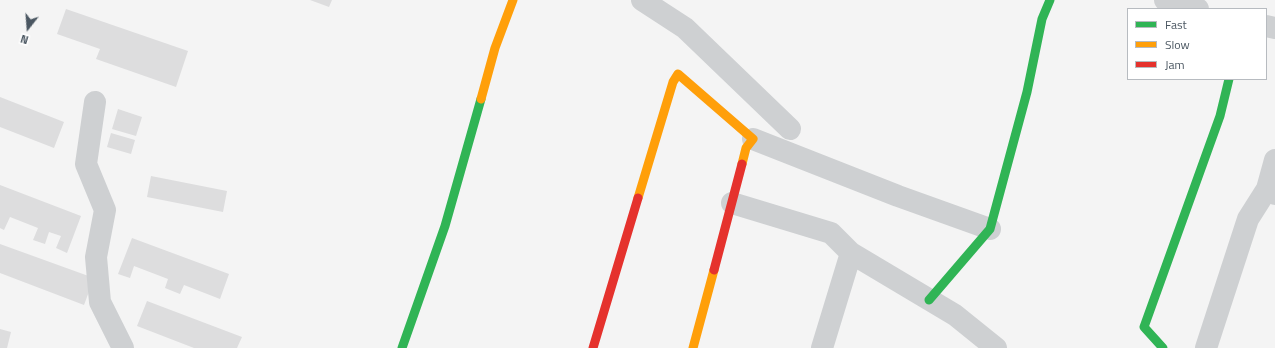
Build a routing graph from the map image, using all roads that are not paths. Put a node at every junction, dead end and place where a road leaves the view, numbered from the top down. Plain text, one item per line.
1 (513, 0) edge
2 (642, 0) edge
3 (1050, 0) edge
4 (1165, 0) edge
5 (1194, 8) edge
6 (1229, 80) edge
7 (95, 102) dead end
8 (790, 129) dead end
9 (753, 139) junction
10 (1275, 160) edge
11 (1271, 191) edge
12 (732, 202) junction
13 (990, 230) junction
14 (851, 253) junction
15 (929, 300) junction
16 (123, 348) edge
17 (402, 348) edge
18 (594, 348) edge
19 (693, 348) edge
20 (822, 348) edge
21 (996, 348) edge
22 (1163, 348) edge
23 (1206, 348) edge

1 - 17 street
2 - 8 street
3 - 13 street
4 - 5 street
6 - 22 street
7 - 16 street
9 - 12 street
9 - 13 street
9 - 18 street
10 - 11 street
11 - 23 street
12 - 14 street
12 - 19 street
13 - 15 street
14 - 15 street
14 - 20 street
15 - 21 street

